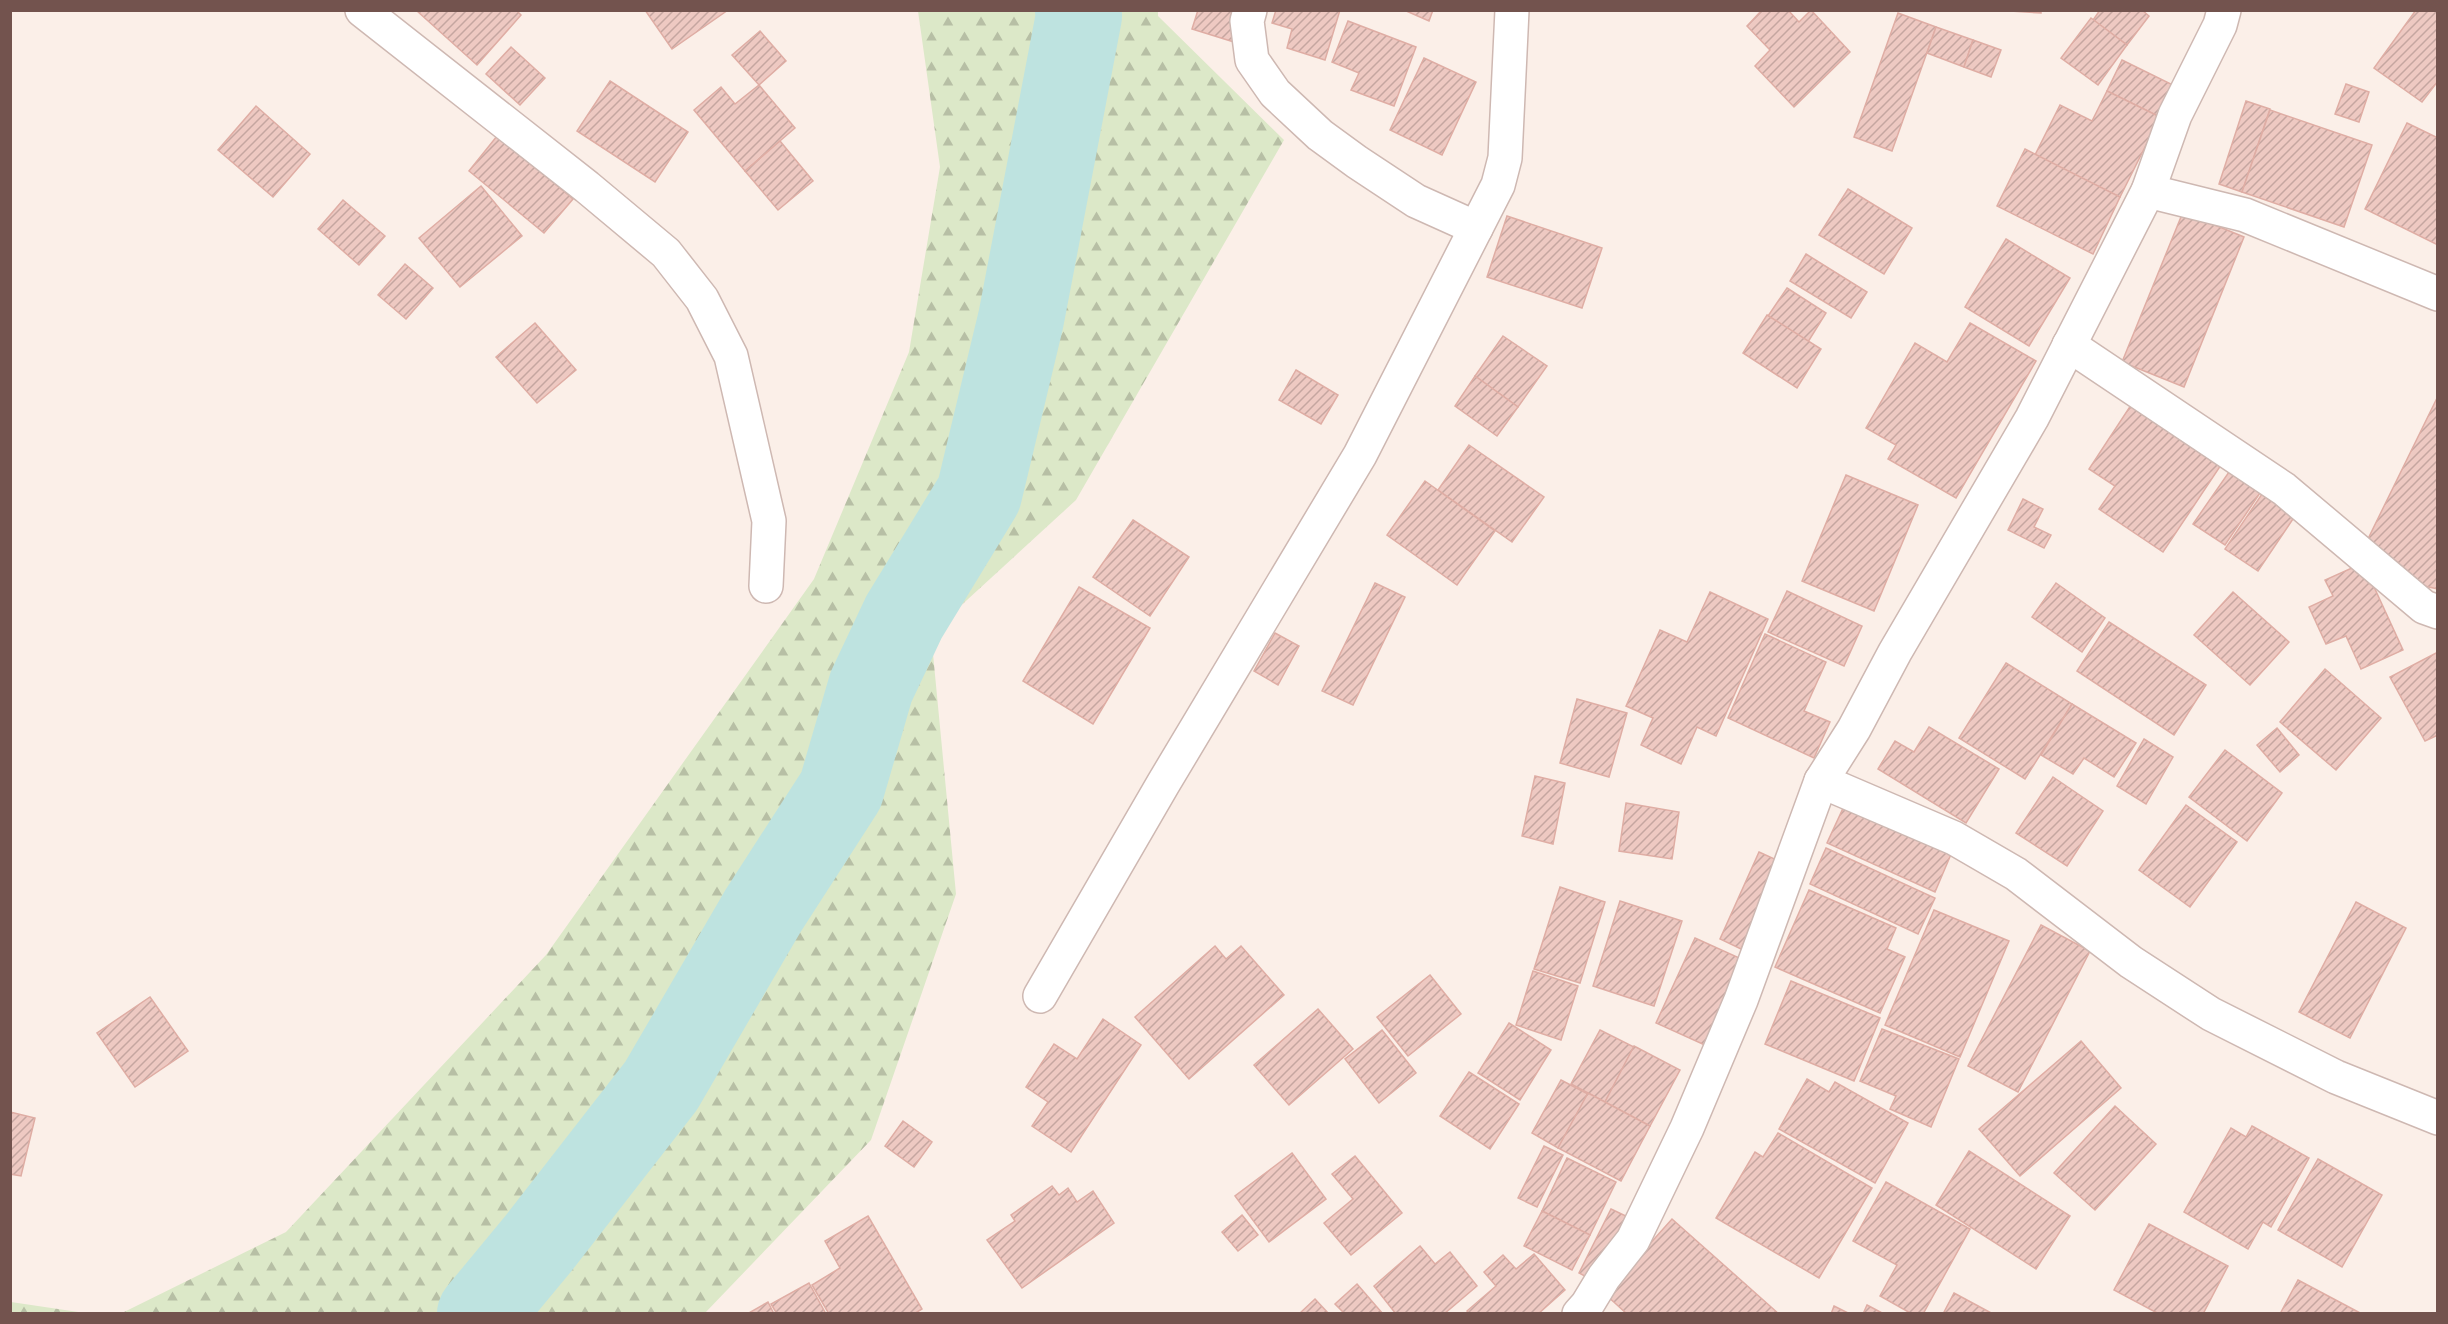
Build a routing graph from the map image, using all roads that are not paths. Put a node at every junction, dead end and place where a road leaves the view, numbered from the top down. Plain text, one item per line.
1 (362, 10) edge
2 (1250, 10) edge
3 (1512, 10) edge
4 (2224, 10) edge
5 (2148, 191) junction
6 (1476, 228) junction
7 (2438, 294) edge
8 (2069, 345) junction
9 (766, 586) dead end
10 (2438, 612) edge
11 (1821, 781) junction
12 (1040, 996) dead end
13 (2438, 1118) edge
14 (1579, 1314) edge

1 - 9 street
2 - 6 street
3 - 6 street
4 - 5 street
5 - 7 street
5 - 8 street
6 - 12 street
8 - 10 street
8 - 11 street
11 - 13 street
11 - 14 street

